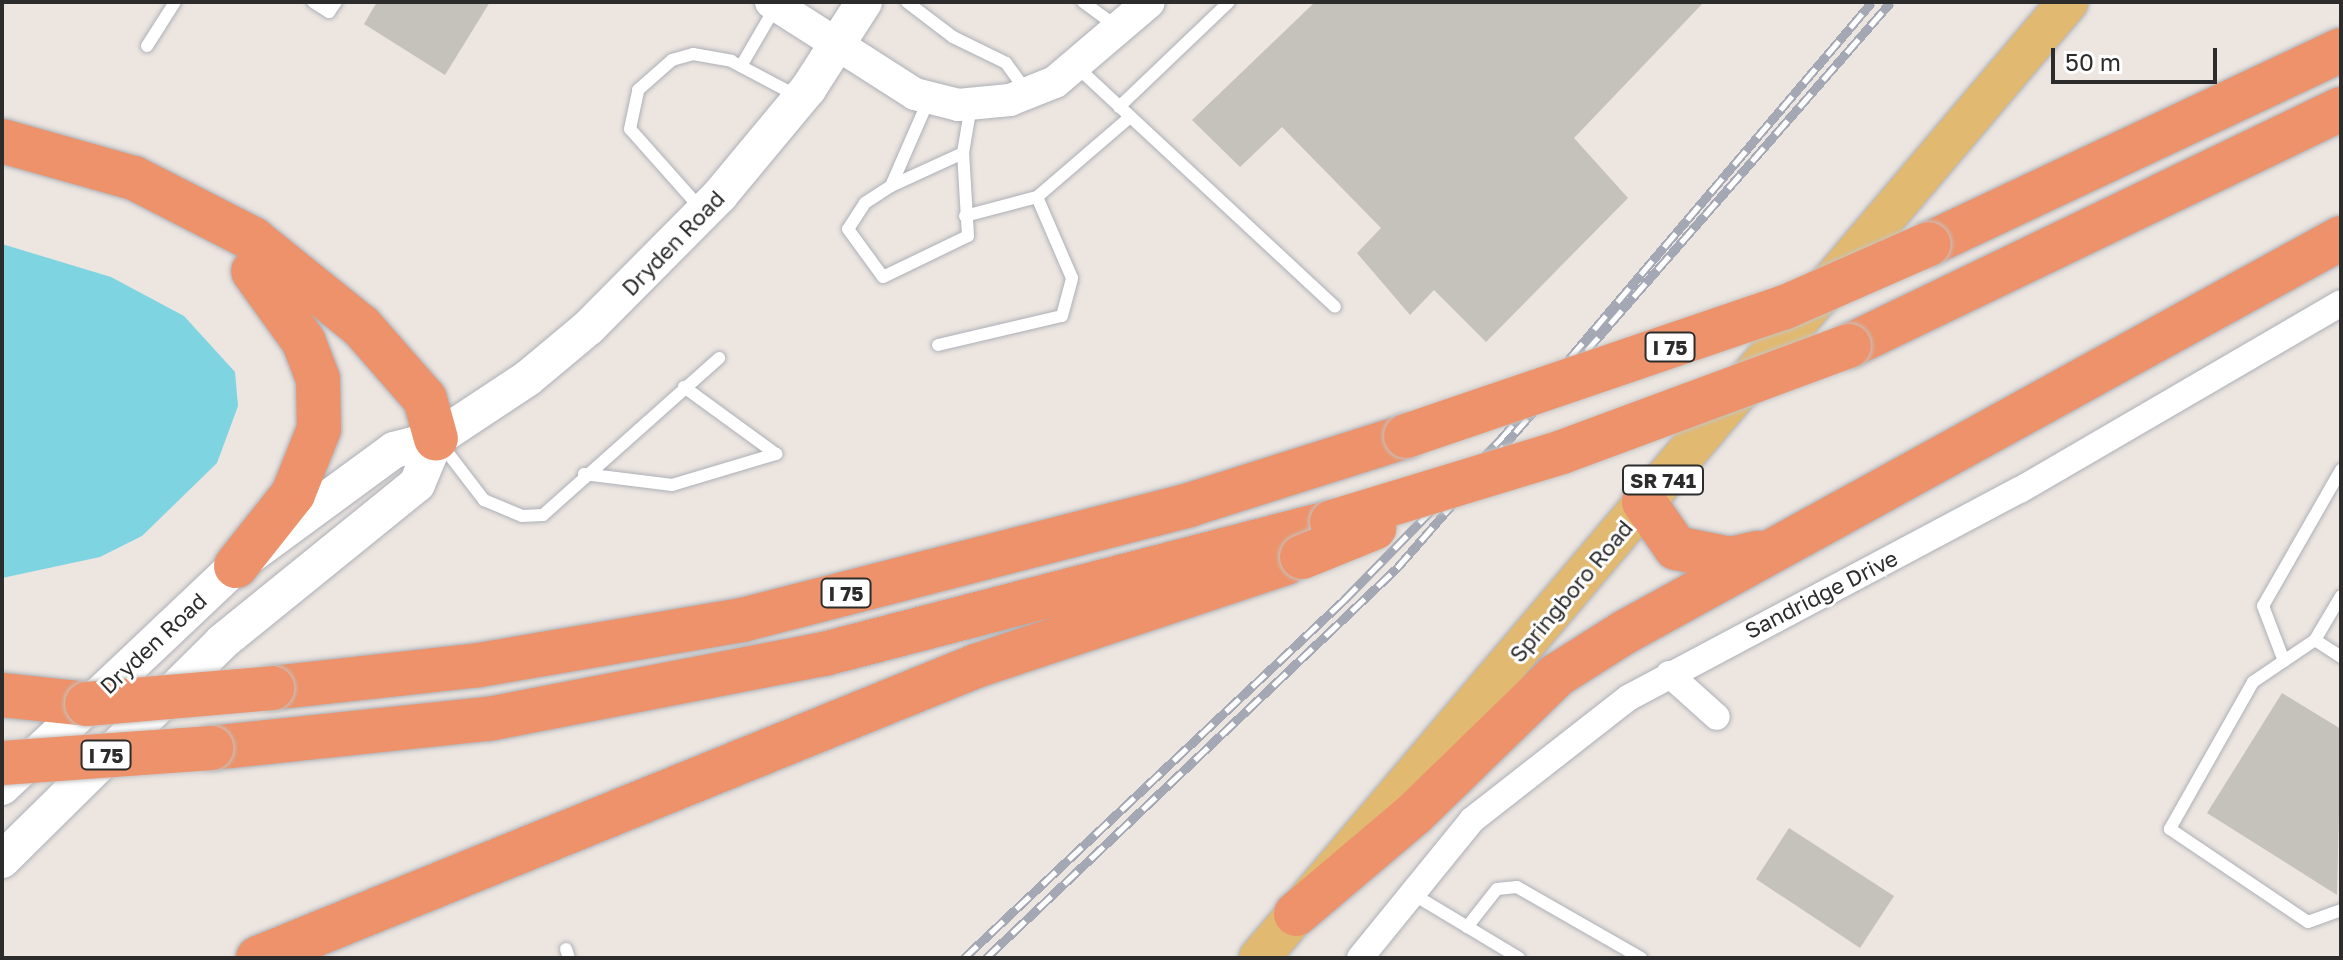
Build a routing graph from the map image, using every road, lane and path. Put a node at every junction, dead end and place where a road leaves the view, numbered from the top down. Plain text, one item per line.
1 (175, 2) edge
2 (313, 2) edge
3 (336, 2) edge
4 (864, 2) edge
5 (907, 2) edge
6 (1083, 2) edge
7 (1149, 2) edge
8 (1229, 2) edge
9 (2068, 2) edge
10 (774, 4) edge
11 (1120, 29) junction
12 (838, 43) junction
13 (147, 46) dead end
14 (2341, 50) edge
15 (741, 66) junction
16 (1077, 67) junction
17 (1029, 94) junction
18 (800, 98) junction
19 (929, 99) junction
20 (971, 105) junction
21 (1119, 107) junction
22 (2341, 109) edge
23 (1130, 117) junction
24 (2, 141) edge
25 (963, 153) junction
26 (2, 167) edge
27 (891, 186) junction
28 (1037, 197) junction
29 (704, 212) junction
30 (965, 216) junction
31 (2341, 238) edge
32 (253, 271) junction
33 (2341, 303) edge
34 (1335, 307) dead end
35 (938, 345) dead end
36 (719, 358) dead end
37 (684, 387) junction
38 (436, 439) junction
39 (1562, 452) junction
40 (2341, 470) edge
41 (584, 474) junction
42 (1644, 502) junction
43 (1781, 545) junction
44 (236, 566) junction
45 (2341, 596) edge
46 (2315, 640) junction
47 (2341, 657) edge
48 (2284, 661) junction
49 (1669, 674) junction
50 (2, 695) edge
51 (87, 704) junction
52 (2, 710) edge
53 (1717, 717) dead end
54 (2, 763) edge
55 (2, 787) edge
56 (2, 860) edge
57 (1408, 891) junction
58 (2341, 910) edge
59 (1296, 914) junction
60 (1467, 927) junction
61 (258, 958) edge
62 (1259, 958) edge
63 (1360, 958) edge
64 (1519, 958) edge
65 (1641, 958) edge

1 - 13 lane
2 - 3 lane
4 - 12 main road, Dryden Road
5 - 17 lane
6 - 11 lane
7 - 11 street
8 - 21 lane
9 - 42 main road, Springboro Road / SR 741
10 - 12 street
10 - 15 lane
11 - 16 street
12 - 18 main road, Dryden Road
12 - 19 street
14 - 51 highway, I 75, bridge
15 - 18 lane
15 - 29 lane
16 - 17 street
16 - 21 lane
17 - 20 street
18 - 29 main road, Dryden Road
19 - 20 street
19 - 27 lane
20 - 25 lane
21 - 23 lane
22 - 39 highway, I 75, bridge
23 - 28 lane
23 - 34 lane
24 - 38 highway
25 - 27 lane
25 - 30 lane
26 - 32 highway
27 - 30 lane
28 - 30 lane
28 - 35 lane
29 - 38 main road, Dryden Road
31 - 43 highway
32 - 38 highway
32 - 44 highway
33 - 49 street, Sandridge Drive
36 - 37 lane
37 - 41 lane
37 - 41 lane
38 - 41 lane
38 - 44 main road, Dryden Road
38 - 56 main road
39 - 54 highway, I 75, bridge
39 - 61 highway, bridge
40 - 48 lane
42 - 43 highway
42 - 59 main road, Springboro Road / SR 741
43 - 59 highway
44 - 55 main road, Dryden Road
45 - 46 lane
46 - 47 lane
46 - 48 lane
48 - 58 lane
49 - 53 street
49 - 57 street, Sandridge Drive
50 - 51 highway
51 - 52 highway, I 75
57 - 60 lane
57 - 63 street, Sandridge Drive
59 - 62 main road, Springboro Road / SR 741
60 - 64 lane
60 - 65 lane

